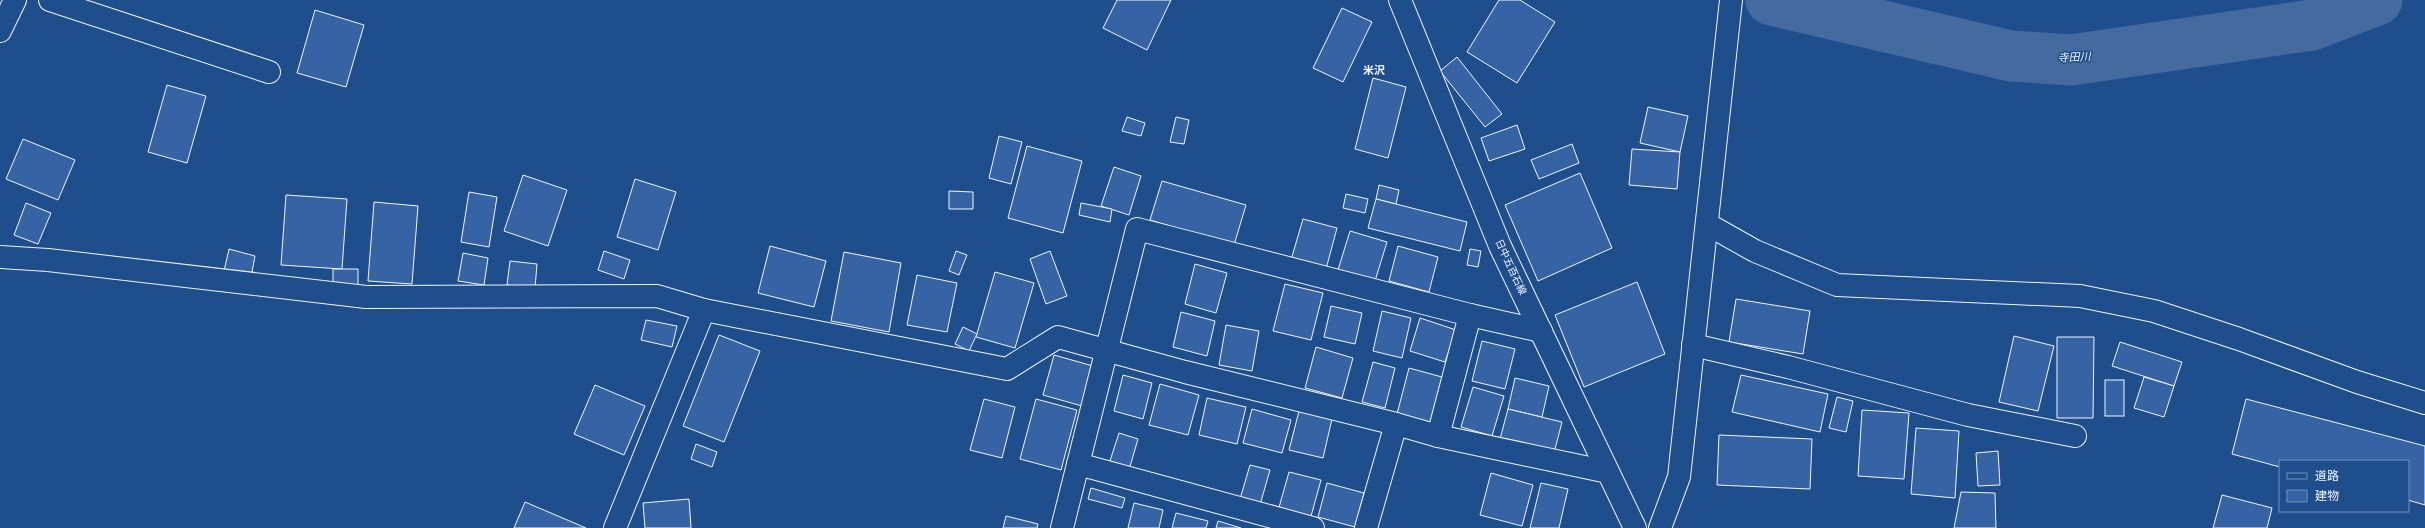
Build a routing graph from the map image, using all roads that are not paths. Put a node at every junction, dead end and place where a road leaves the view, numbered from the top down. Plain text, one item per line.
1 (15, 0) edge
2 (50, 0) edge
3 (1400, 0) edge
4 (1730, 6) edge
5 (0, 31) edge
6 (269, 72) dead end
7 (1707, 224) junction
8 (0, 257) edge
9 (704, 310) junction
10 (1470, 315) junction
11 (1541, 331) junction
12 (1693, 345) junction
13 (1108, 351) junction
14 (2425, 403) edge
15 (1396, 424) junction
16 (1438, 436) junction
17 (2075, 436) dead end
18 (1078, 464) junction
19 (1608, 472) junction
20 (615, 528) edge
21 (1062, 528) edge
22 (1313, 528) edge
23 (1366, 528) edge
24 (1635, 528) edge
25 (1660, 528) edge

1 - 5 street
2 - 6 street
3 - 11 street, 日中五百石線
4 - 7 street
7 - 12 street
7 - 14 street
8 - 9 street
9 - 13 street
9 - 20 street
10 - 11 street
10 - 13 street
10 - 16 street
11 - 19 street, 日中五百石線
12 - 17 street
12 - 25 street
13 - 15 street
13 - 18 street
15 - 16 street
15 - 23 street
16 - 19 street
18 - 21 street
18 - 22 street
19 - 24 street, 日中五百石線

